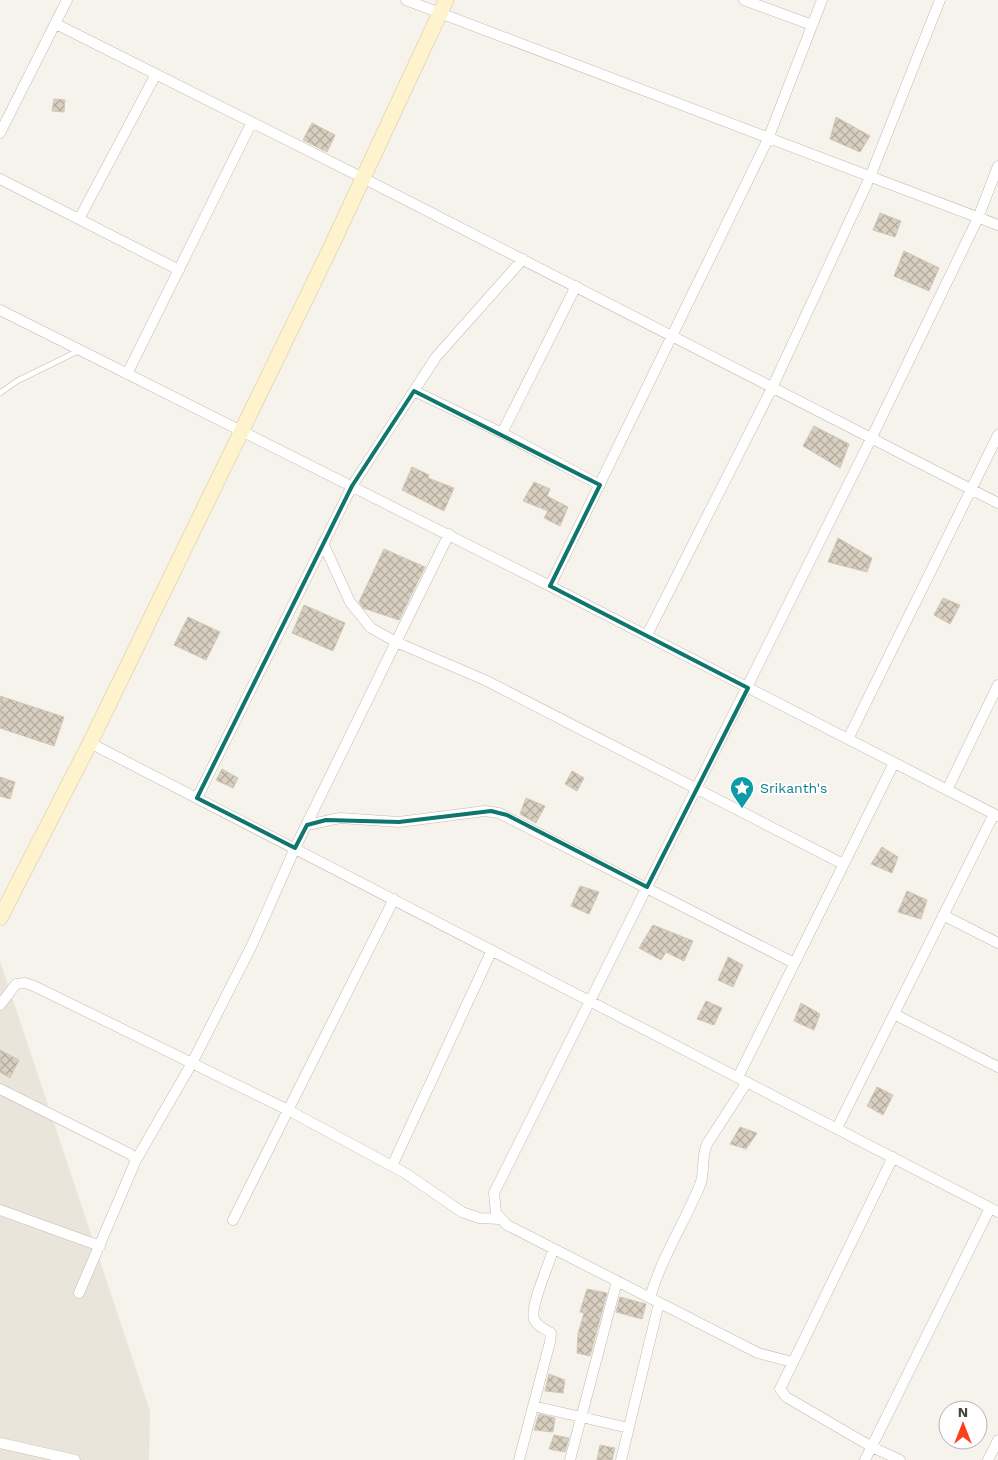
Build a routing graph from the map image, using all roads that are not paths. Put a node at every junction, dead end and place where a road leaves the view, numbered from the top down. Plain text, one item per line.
1 (67, 0) edge
2 (406, 0) edge
3 (744, 0) edge
4 (822, 0) edge
5 (940, 0) edge
6 (443, 7) edge
7 (56, 24) junction
8 (812, 25) junction
9 (156, 74) junction
10 (252, 122) junction
11 (0, 133) edge
12 (768, 139) junction
13 (998, 166) edge
14 (870, 177) junction
15 (363, 178) junction
16 (0, 179) edge
17 (978, 218) junction
18 (79, 219) junction
19 (998, 226) edge
20 (523, 259) junction
21 (179, 270) junction
22 (576, 286) junction
23 (0, 310) edge
24 (674, 336) junction
25 (80, 350) junction
26 (127, 374) junction
27 (772, 388) junction
28 (414, 391) junction
29 (0, 393) edge
30 (240, 430) junction
31 (502, 433) junction
32 (998, 435) edge
33 (871, 439) junction
34 (600, 485) junction
35 (352, 486) junction
36 (971, 490) junction
37 (998, 503) edge
38 (449, 534) junction
39 (324, 543) junction
40 (550, 586) junction
41 (646, 635) junction
42 (396, 642) junction
43 (998, 685) edge
44 (748, 688) junction
45 (848, 739) junction
46 (90, 743) junction
47 (894, 762) junction
48 (697, 789) junction
49 (947, 790) junction
50 (197, 798) junction
51 (996, 815) edge
52 (307, 825) junction
53 (295, 848) junction
54 (844, 864) junction
55 (647, 887) junction
56 (394, 899) junction
57 (944, 915) junction
58 (0, 918) edge
59 (998, 943) edge
60 (492, 950) junction
61 (794, 963) junction
62 (590, 1000) junction
63 (0, 1006) edge
64 (894, 1014) junction
65 (192, 1063) junction
66 (998, 1067) edge
67 (738, 1077) junction
68 (747, 1082) junction
69 (0, 1089) edge
70 (288, 1110) junction
71 (837, 1128) junction
72 (893, 1158) junction
73 (136, 1160) junction
74 (392, 1166) junction
75 (0, 1210) edge
76 (994, 1210) edge
77 (500, 1219) junction
78 (233, 1220) dead end
79 (100, 1246) junction
80 (554, 1249) junction
81 (617, 1281) junction
82 (79, 1293) dead end
83 (654, 1300) junction
84 (792, 1362) junction
85 (533, 1406) junction
86 (581, 1417) junction
87 (629, 1428) junction
88 (998, 1440) edge
89 (0, 1443) edge
90 (872, 1447) junction
91 (75, 1460) edge
92 (519, 1460) edge
93 (570, 1460) edge
94 (621, 1460) edge
95 (865, 1460) edge
96 (900, 1460) edge
97 (988, 1460) edge

1 - 7 street
2 - 6 street
3 - 8 street
4 - 8 street
5 - 14 street
6 - 12 street
6 - 15 main road
7 - 9 street
7 - 11 street
8 - 12 street
9 - 10 street
9 - 18 street
10 - 15 street
10 - 21 street
12 - 14 street
12 - 24 street
13 - 17 street
14 - 17 street
14 - 27 street
15 - 20 street
15 - 30 main road
16 - 18 street
17 - 19 street
17 - 33 street
18 - 21 street
20 - 22 street
20 - 28 street
21 - 26 street
22 - 24 street
22 - 31 street
23 - 25 street
24 - 27 street
24 - 34 street
25 - 26 street
25 - 29 lane
26 - 30 street
27 - 33 street
27 - 41 street
28 - 31 street
28 - 35 street
30 - 35 street
30 - 46 main road
31 - 34 street
32 - 36 street
33 - 36 street
33 - 44 street
34 - 40 street
35 - 38 street
35 - 39 street
36 - 37 street
36 - 45 street
38 - 40 street
38 - 42 street
39 - 42 street
39 - 50 street
40 - 41 street
41 - 44 street
42 - 48 street
42 - 52 street
43 - 49 street
44 - 45 street
44 - 48 street
45 - 47 street
46 - 50 street
46 - 58 main road
47 - 49 street
47 - 54 street
48 - 54 street
48 - 55 street
49 - 51 street
50 - 53 street
51 - 57 street
52 - 53 street
52 - 55 street
53 - 56 street
53 - 65 street
54 - 61 street
55 - 61 street
55 - 62 street
56 - 60 street
56 - 70 street
57 - 59 street
57 - 64 street
60 - 62 street
60 - 74 street
61 - 67 street
62 - 67 street
62 - 77 street
63 - 65 street
64 - 66 street
64 - 71 street
65 - 70 street
65 - 73 street
67 - 68 street
68 - 71 street
68 - 83 street
69 - 73 street
70 - 74 street
70 - 78 street
71 - 72 street
72 - 76 street
72 - 84 street
73 - 79 street
74 - 77 street
75 - 79 street
76 - 90 street
77 - 80 street
79 - 82 street
80 - 81 street
80 - 85 street
81 - 83 street
81 - 86 street
83 - 84 street
83 - 87 street
84 - 90 street
85 - 86 street
85 - 92 street
86 - 87 street
86 - 93 street
87 - 94 street
88 - 97 street
89 - 91 street
90 - 95 street
90 - 96 street

